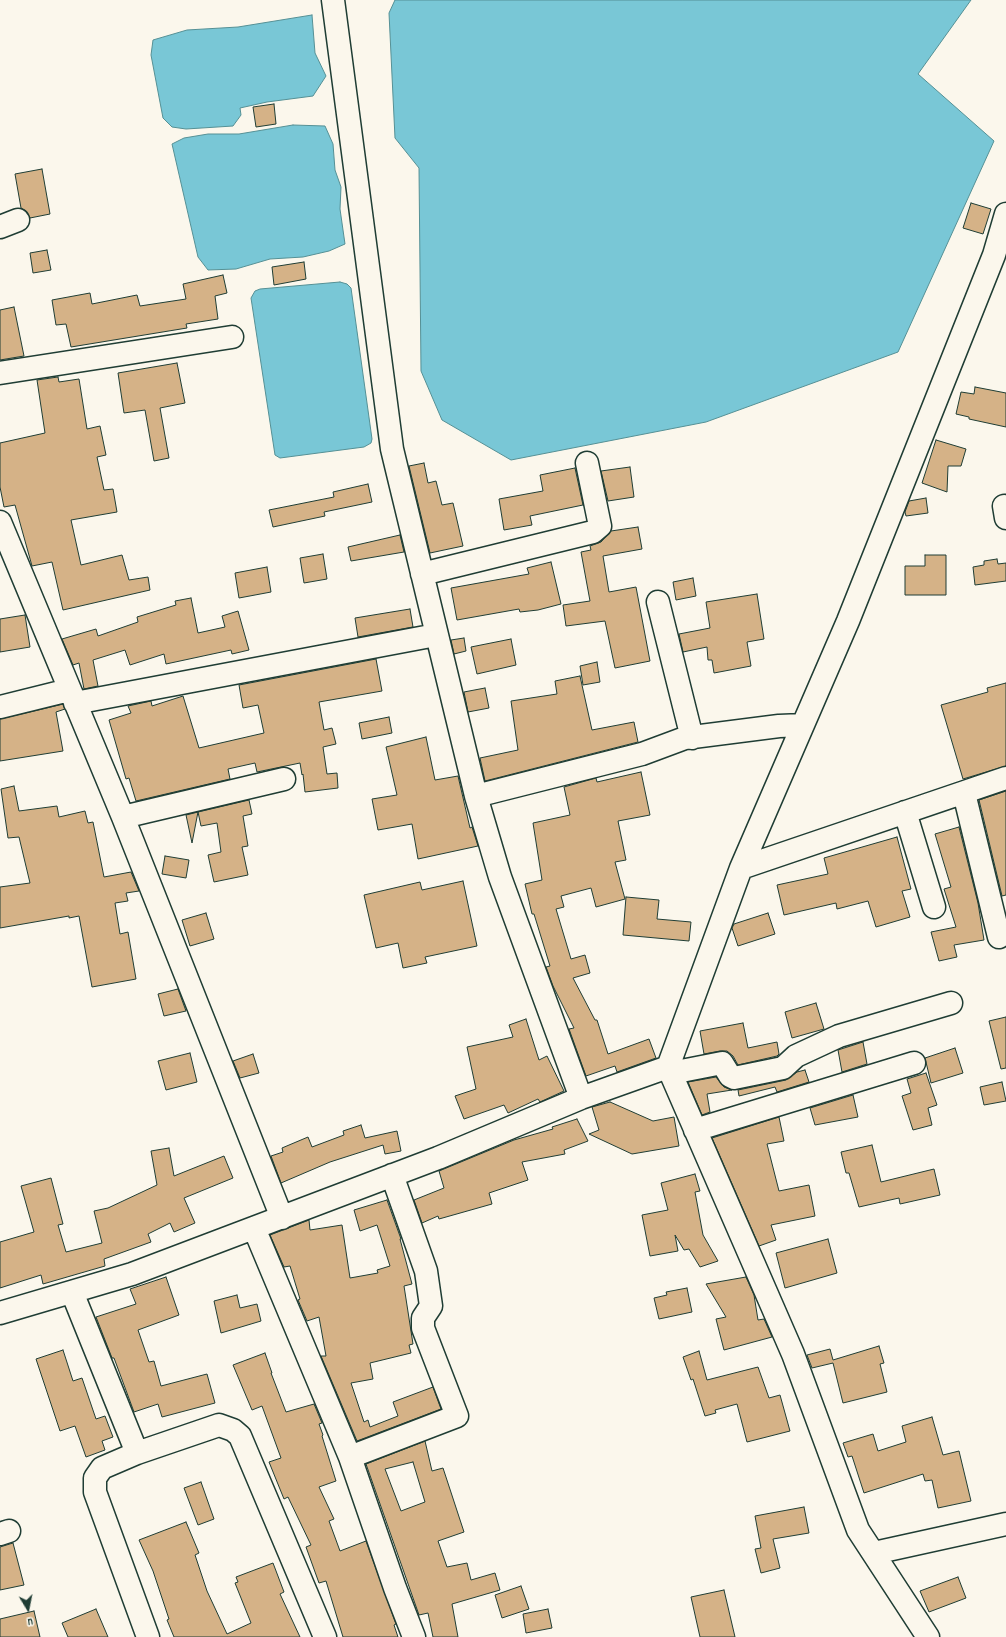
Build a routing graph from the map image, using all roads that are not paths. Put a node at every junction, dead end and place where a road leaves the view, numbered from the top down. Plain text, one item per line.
1 (333, 0) edge
2 (1006, 214) edge
3 (1000, 254) edge
4 (232, 337) dead end
5 (0, 372) edge
6 (587, 463) dead end
7 (0, 522) edge
8 (422, 574) junction
9 (658, 602) dead end
10 (436, 635) junction
11 (72, 697) junction
12 (0, 707) edge
13 (803, 725) junction
14 (692, 738) junction
15 (1006, 778) edge
16 (284, 779) dead end
17 (964, 793) junction
18 (476, 796) junction
19 (905, 812) junction
20 (123, 817) junction
21 (742, 868) junction
22 (934, 907) dead end
23 (999, 937) dead end
24 (951, 1003) dead end
25 (914, 1063) dead end
26 (670, 1070) junction
27 (581, 1098) junction
28 (695, 1130) junction
29 (392, 1175) junction
30 (282, 1218) junction
31 (254, 1228) junction
32 (72, 1292) junction
33 (0, 1313) edge
34 (136, 1453) junction
35 (350, 1457) junction
36 (1006, 1524) edge
37 (874, 1553) junction
38 (148, 1637) edge
39 (325, 1637) edge
40 (414, 1637) edge
41 (928, 1637) edge

1 - 8 street
2 - 3 street
3 - 13 street
4 - 5 street
6 - 8 street
7 - 11 street
8 - 10 street
9 - 14 street
10 - 11 street
10 - 18 street
11 - 12 street
11 - 20 street
13 - 14 street
13 - 21 street
14 - 18 street
15 - 17 street
16 - 20 street
17 - 19 street
17 - 23 street
18 - 27 street
19 - 21 street
19 - 22 street
20 - 30 street
21 - 26 street
24 - 26 street
25 - 28 street
26 - 27 street
26 - 28 street
27 - 29 street
28 - 37 street
29 - 30 street
29 - 35 street
30 - 31 street
31 - 32 street
31 - 35 street
32 - 33 street
32 - 34 street
34 - 38 street
34 - 39 street
35 - 40 street
36 - 37 street
37 - 41 street

